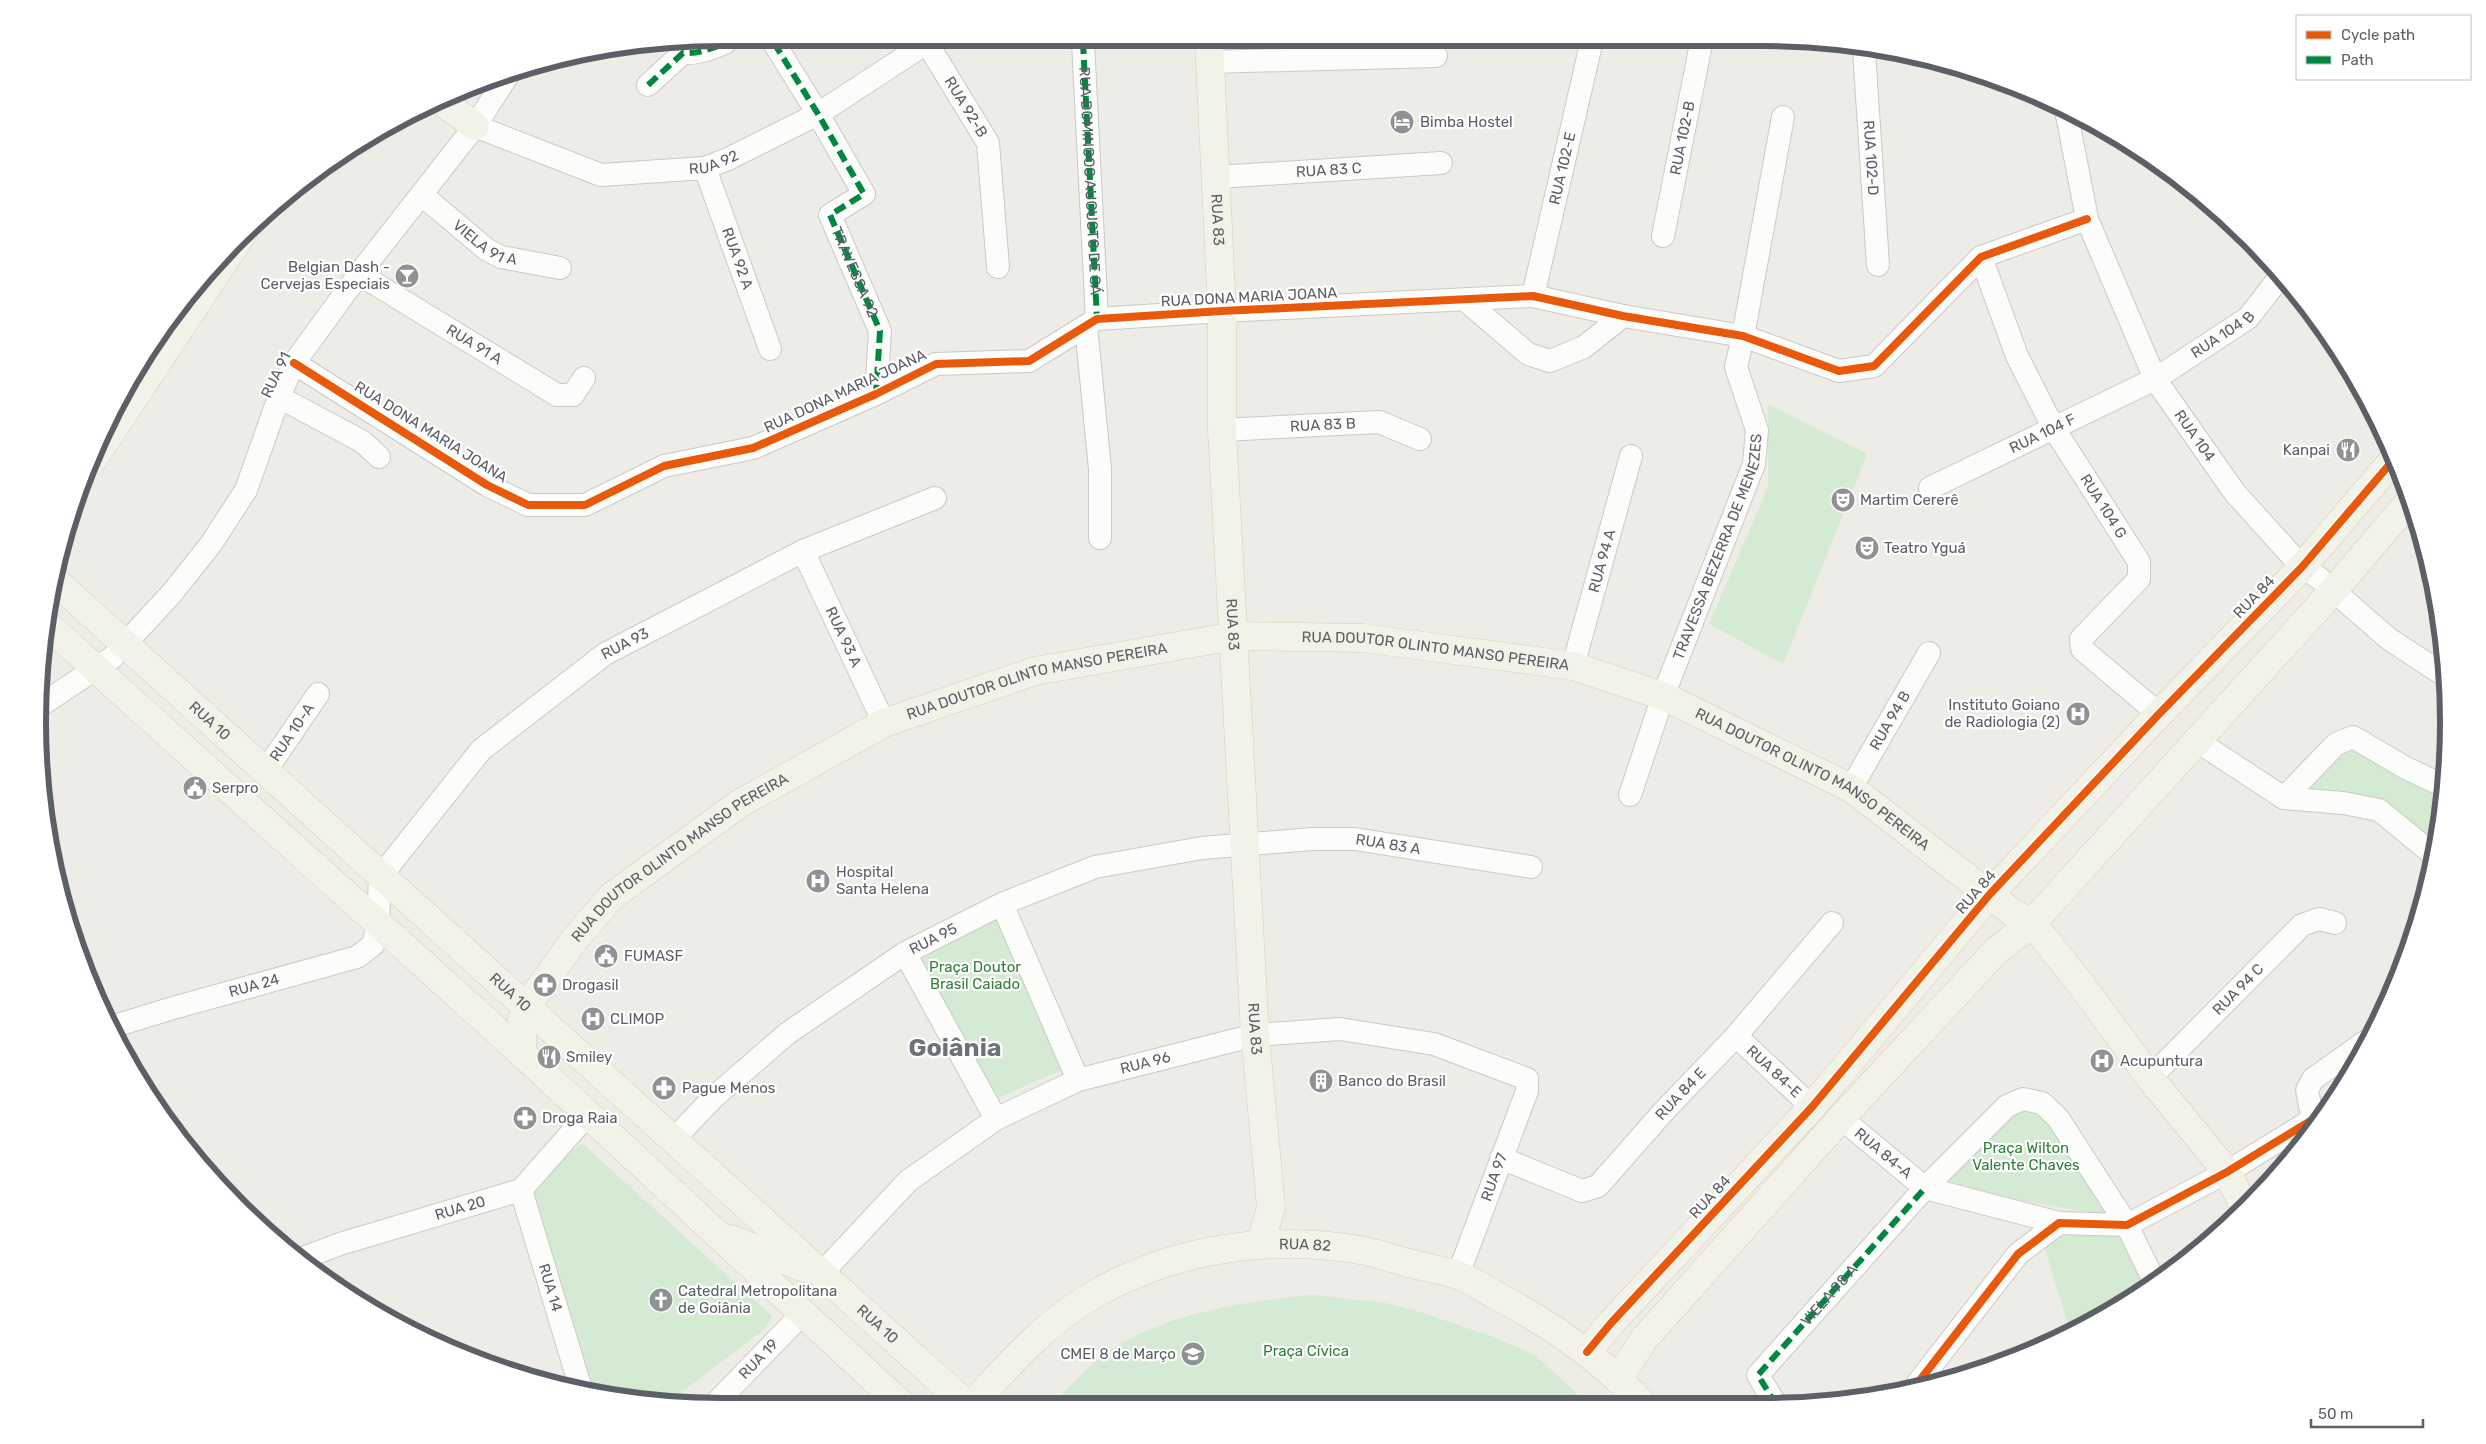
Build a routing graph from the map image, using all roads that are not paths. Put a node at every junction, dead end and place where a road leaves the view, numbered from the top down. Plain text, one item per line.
1 (717, 46) edge
2 (776, 46) edge
3 (923, 46) edge
4 (930, 46) edge
5 (1083, 46) edge
6 (1591, 46) edge
7 (1701, 46) edge
8 (680, 48) edge
9 (1210, 52) edge
10 (1864, 54) edge
11 (1436, 56) dead end
12 (503, 83) edge
13 (648, 85) dead end
14 (447, 105) edge
15 (818, 114) junction
16 (1783, 117) dead end
17 (2068, 118) edge
18 (475, 126) junction
19 (1441, 163) dead end
20 (706, 168) junction
21 (1217, 177) junction
22 (422, 195) junction
23 (2086, 219) junction
24 (1663, 236) dead end
25 (1981, 257) junction
26 (1878, 265) dead end
27 (998, 267) dead end
28 (560, 268) dead end
29 (218, 272) edge
30 (359, 274) junction
31 (2276, 282) edge
32 (1534, 296) junction
33 (1465, 300) junction
34 (1222, 310) junction
35 (1623, 316) junction
36 (1091, 322) junction
37 (1744, 336) junction
38 (770, 349) dead end
39 (294, 363) junction
40 (584, 378) dead end
41 (2155, 379) junction
42 (876, 394) junction
43 (279, 397) junction
44 (2053, 427) junction
45 (113, 429) edge
46 (1222, 430) junction
47 (1420, 438) dead end
48 (377, 454) dead end
49 (1631, 456) dead end
50 (2389, 465) edge
51 (1930, 488) dead end
52 (935, 498) dead end
53 (2405, 507) edge
54 (1100, 538) dead end
55 (803, 551) junction
56 (2302, 567) junction
57 (60, 585) edge
58 (2333, 590) junction
59 (53, 630) edge
60 (1234, 636) junction
61 (125, 644) junction
62 (1929, 653) dead end
63 (1573, 666) junction
64 (97, 670) junction
65 (2437, 670) edge
66 (318, 694) dead end
67 (1663, 696) junction
68 (47, 701) edge
69 (2159, 714) junction
70 (884, 723) junction
71 (2197, 740) junction
72 (265, 772) junction
73 (2437, 782) edge
74 (1851, 788) junction
75 (1630, 795) dead end
76 (2284, 798) junction
77 (261, 818) junction
78 (1244, 845) junction
79 (2428, 850) edge
80 (1531, 867) dead end
81 (372, 869) junction
82 (1990, 894) junction
83 (1002, 904) junction
84 (378, 923) junction
85 (1832, 923) dead end
86 (2032, 923) junction
87 (2335, 923) dead end
88 (906, 953) junction
89 (527, 1006) junction
90 (118, 1026) edge
91 (1255, 1035) junction
92 (1736, 1036) junction
93 (2355, 1050) edge
94 (522, 1054) junction
95 (2150, 1078) junction
96 (1527, 1079) joint
97 (1078, 1080) junction
98 (1812, 1108) junction
99 (2316, 1111) edge
100 (588, 1114) junction
101 (1842, 1118) junction
102 (996, 1119) junction
103 (2306, 1125) edge
104 (674, 1140) junction
105 (1501, 1158) junction
106 (2227, 1172) junction
107 (1925, 1188) junction
108 (521, 1190) junction
109 (2241, 1201) edge
110 (1271, 1207) junction
111 (704, 1222) junction
112 (2059, 1223) junction
113 (2127, 1224) junction
114 (1295, 1245) junction
115 (1256, 1246) junction
116 (309, 1256) edge
117 (822, 1273) junction
118 (1458, 1275) junction
119 (2151, 1275) edge
120 (803, 1313) junction
121 (1587, 1352) junction
122 (1619, 1378) junction
123 (1921, 1379) edge
124 (579, 1382) edge
125 (721, 1398) edge
126 (894, 1398) edge
127 (959, 1398) edge
128 (979, 1398) edge
129 (1638, 1398) edge
130 (1772, 1398) edge

1 - 8 street
2 - 15 street, TRAVESSA 92
3 - 15 street, RUA 92
4 - 27 street, RUA 92-B
5 - 36 street, RUA DOMINGOS AUGUSTO DE SÁ
6 - 32 street, RUA 102-E
7 - 24 street, RUA 102-B
8 - 13 street
9 - 11 street
9 - 21 main road, RUA 83
10 - 26 street, RUA 102-D
12 - 18 street, RUA 91
14 - 18 main road
15 - 20 street, RUA 92
15 - 42 street, TRAVESSA 92
16 - 37 street, TRAVESSA BEZERRA DE MENEZES
17 - 23 street, RUA 104
18 - 20 street, RUA 92
18 - 22 street, RUA 91
19 - 21 street, RUA 83 C
20 - 38 street, RUA 92 A
21 - 34 main road, RUA 83
22 - 28 street, VIELA 91 A
22 - 30 street, RUA 91
23 - 25 street
23 - 41 street, RUA 104
25 - 37 street
25 - 44 street, RUA 104 G
29 - 45 main road
30 - 39 street, RUA 91
30 - 40 street, RUA 91 A
31 - 41 street, RUA 104 B
32 - 33 street, RUA DONA MARIA JOANA
32 - 35 street, RUA DONA MARIA JOANA
33 - 34 street, RUA DONA MARIA JOANA
33 - 35 street
34 - 36 street, RUA DONA MARIA JOANA
34 - 46 main road, RUA 83
35 - 37 street, RUA DONA MARIA JOANA
36 - 42 street, RUA DONA MARIA JOANA
36 - 54 street, RUA DOMINGOS AUGUSTO DE SÁ
37 - 67 street, TRAVESSA BEZERRA DE MENEZES
39 - 42 street, RUA DONA MARIA JOANA
39 - 43 street, RUA 91
41 - 44 street, RUA 104 F
41 - 56 street, RUA 104
43 - 48 street
43 - 61 street, RUA 91
44 - 51 street, RUA 104 F
44 - 69 street, RUA 104 G
46 - 47 street, RUA 83 B
46 - 60 main road, RUA 83
49 - 63 street, RUA 94 A
50 - 56 main road, RUA 84
52 - 55 street, RUA 93
53 - 58 main road
55 - 70 street, RUA 93 A
55 - 81 street, RUA 93
56 - 58 street, RUA 104
56 - 69 main road, RUA 84
57 - 61 main road, RUA 10
58 - 65 street, RUA 104
58 - 71 main road
59 - 64 main road
60 - 63 main road, RUA DOUTOR OLINTO MANSO PEREIRA
60 - 70 main road, RUA DOUTOR OLINTO MANSO PEREIRA
60 - 78 main road, RUA 83
61 - 64 street, RUA 91
61 - 72 main road, RUA 10
62 - 74 street, RUA 94 B
63 - 67 main road, RUA DOUTOR OLINTO MANSO PEREIRA
64 - 68 street, RUA 91
64 - 77 main road
66 - 72 street, RUA 10-A
67 - 74 main road, RUA DOUTOR OLINTO MANSO PEREIRA
67 - 75 street, TRAVESSA BEZERRA DE MENEZES
69 - 82 main road, RUA 84
70 - 89 main road, RUA DOUTOR OLINTO MANSO PEREIRA
71 - 76 street
71 - 86 main road
72 - 81 main road, RUA 10
73 - 76 street
74 - 82 main road, RUA DOUTOR OLINTO MANSO PEREIRA
76 - 79 street
77 - 81 main road
77 - 84 main road
78 - 80 street, RUA 83 A
78 - 83 street, RUA 95
78 - 91 main road, RUA 83
81 - 84 street, RUA 24
81 - 89 main road, RUA 10
82 - 86 main road, RUA DOUTOR OLINTO MANSO PEREIRA
82 - 98 main road, RUA 84
83 - 88 street, RUA 95
83 - 97 street
84 - 90 street, RUA 24
84 - 94 main road
85 - 92 street, RUA 84 E
86 - 95 main road, RUA DOUTOR OLINTO MANSO PEREIRA
86 - 101 main road
87 - 95 street, RUA 94 C
88 - 102 street
88 - 104 street, RUA 95
89 - 94 main road
89 - 104 main road, RUA 10
91 - 96 street, RUA 96
91 - 97 street, RUA 96
91 - 110 main road, RUA 83
92 - 98 street, RUA 84-E
92 - 105 street, RUA 84 E
93 - 99 street
94 - 100 main road
95 - 106 main road, RUA DOUTOR OLINTO MANSO PEREIRA
96 - 105 street, RUA 97
97 - 102 street, RUA 96
98 - 121 main road, RUA 84
100 - 108 street
100 - 111 main road
101 - 107 street, RUA 84-A
101 - 122 main road
102 - 117 street, RUA 96
103 - 106 street
104 - 117 main road, RUA 10
105 - 118 street, RUA 97
106 - 109 main road, RUA DOUTOR OLINTO MANSO PEREIRA
106 - 113 street
107 - 112 street
107 - 113 street
107 - 130 street, VIELA 98 A
108 - 116 street, RUA 20
108 - 124 street, RUA 14
110 - 114 main road, RUA 83
110 - 115 main road, RUA 83
111 - 117 main road
111 - 120 main road
112 - 113 street
112 - 123 street
113 - 119 street
114 - 115 main road, RUA 82
114 - 118 main road, RUA 82
115 - 128 main road, RUA 82
117 - 127 main road, RUA 10
118 - 121 main road, RUA 82
120 - 125 street, RUA 19
120 - 126 main road
121 - 122 main road, RUA 82
122 - 129 main road, RUA 82

